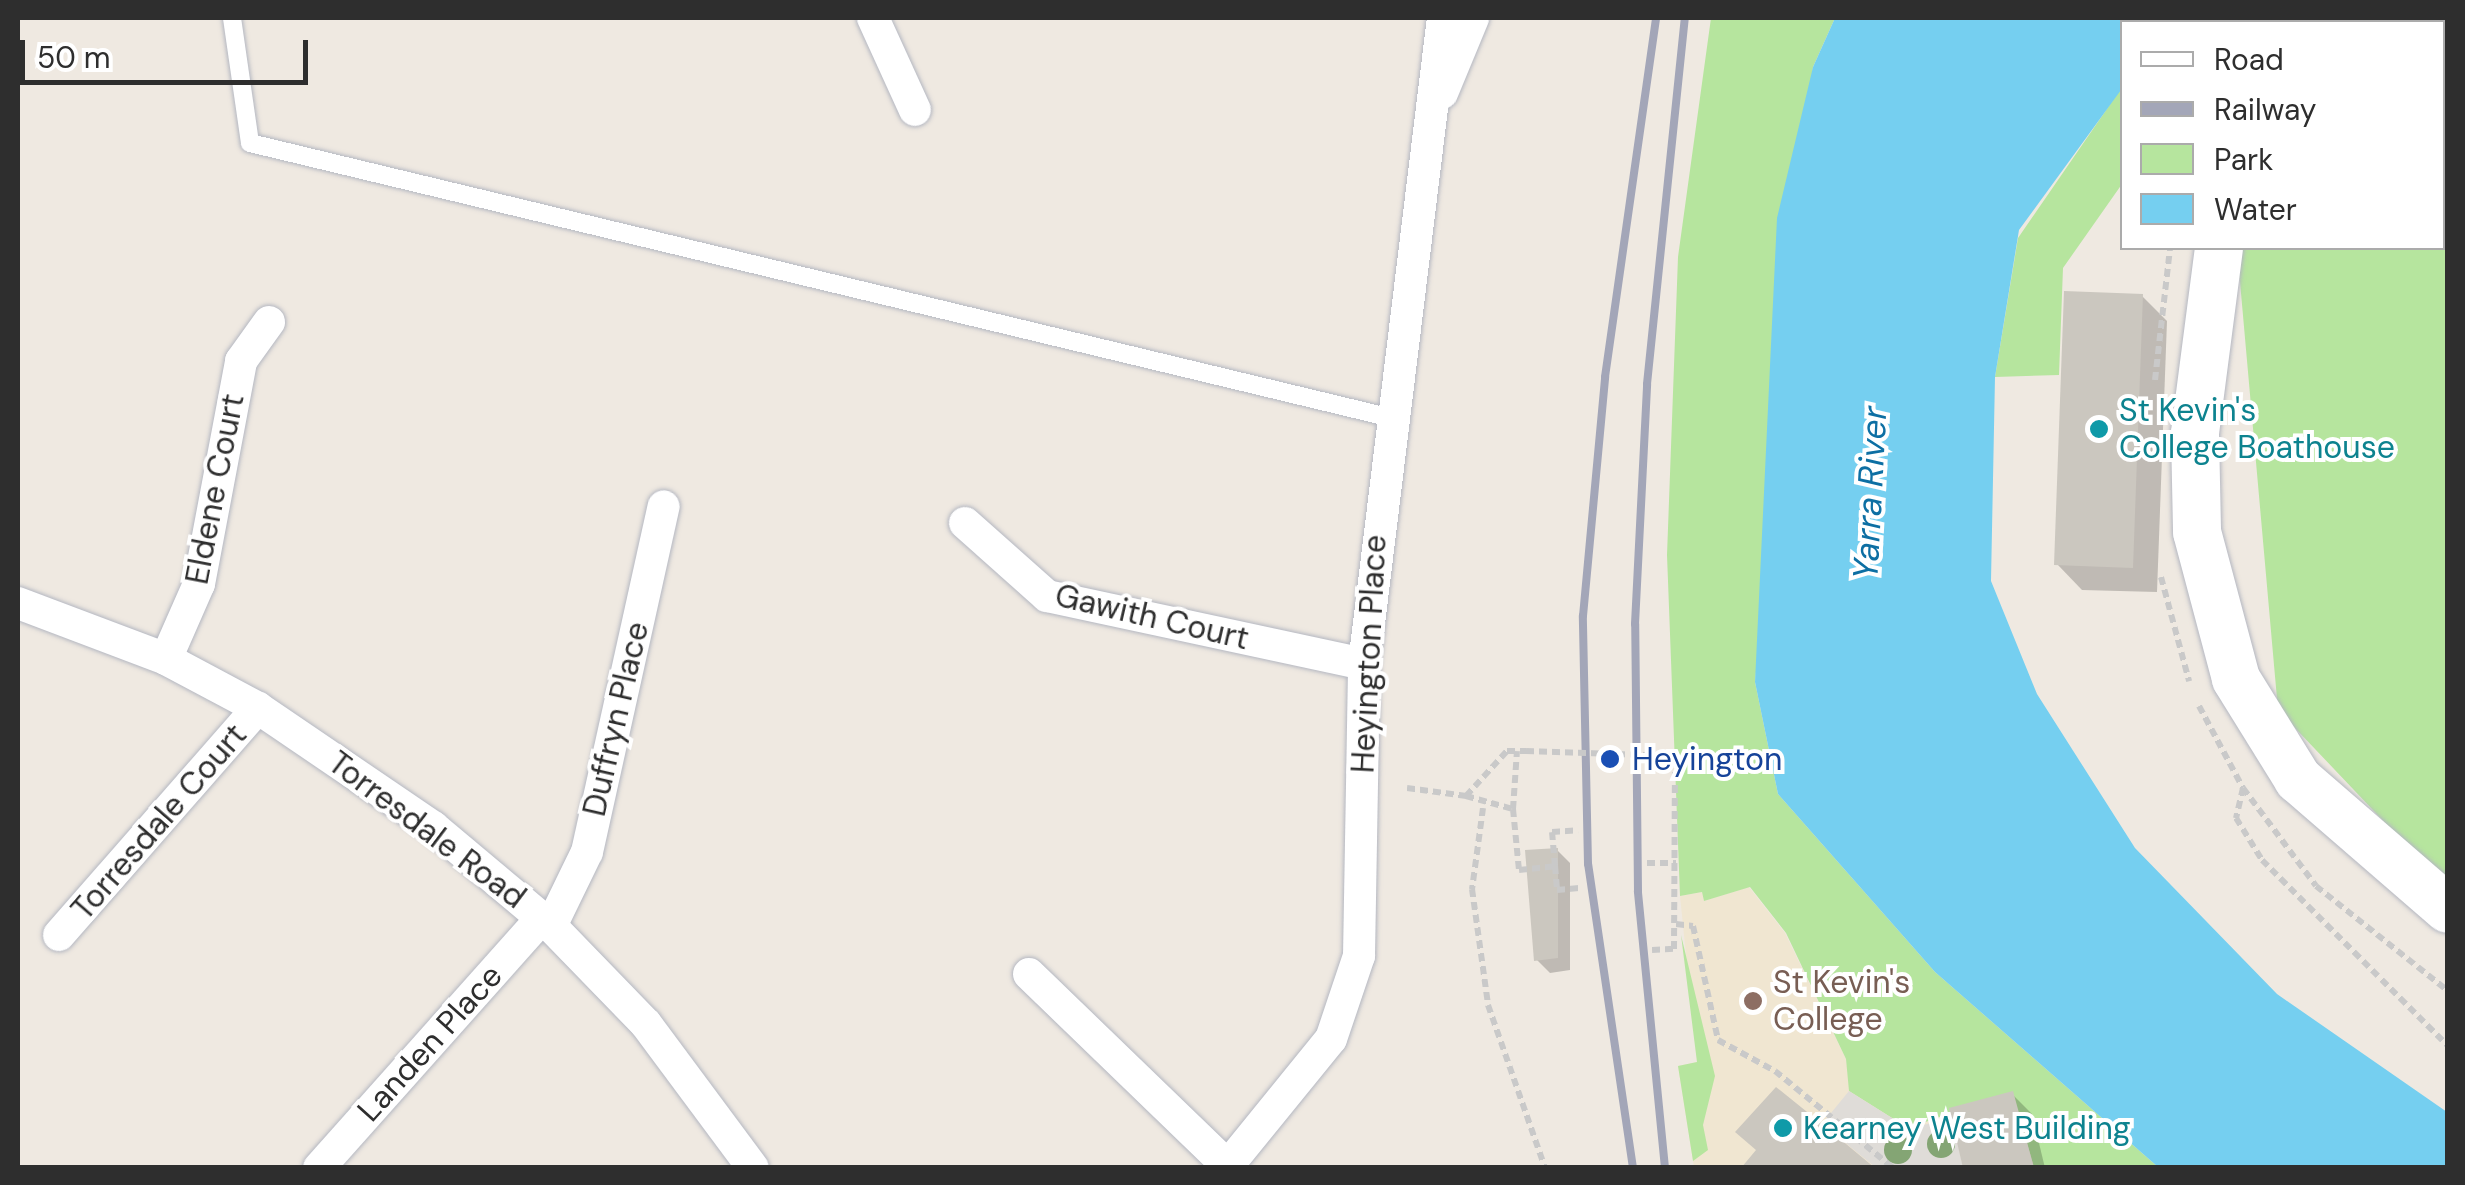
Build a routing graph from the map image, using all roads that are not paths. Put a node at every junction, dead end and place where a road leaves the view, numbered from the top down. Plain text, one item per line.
1 (232, 18) edge
2 (873, 18) edge
3 (1442, 18) edge
4 (1473, 18) edge
5 (1438, 102) junction
6 (915, 110) dead end
7 (2219, 250) edge
8 (269, 322) dead end
9 (1388, 417) junction
10 (664, 506) dead end
11 (965, 523) dead end
12 (18, 603) edge
13 (166, 659) junction
14 (1364, 664) junction
15 (258, 708) junction
16 (2448, 909) edge
17 (546, 922) junction
18 (60, 935) dead end
19 (1030, 974) dead end
20 (1227, 1167) edge
21 (319, 1168) edge
22 (753, 1168) edge

1 - 9 lane
2 - 6 street
3 - 5 street, Heyington Place
4 - 5 street, Heyington Place
5 - 9 street, Heyington Place
7 - 16 street
8 - 13 street, Eldene Court
9 - 14 street, Heyington Place
10 - 17 street, Duffryn Place
11 - 14 street, Gawith Court
12 - 13 street, Torresdale Road
13 - 15 street, Torresdale Road
14 - 20 street, Heyington Place
15 - 17 street, Torresdale Road
15 - 18 street, Torresdale Court
17 - 21 street, Landen Place
17 - 22 street, Torresdale Road
19 - 20 street

